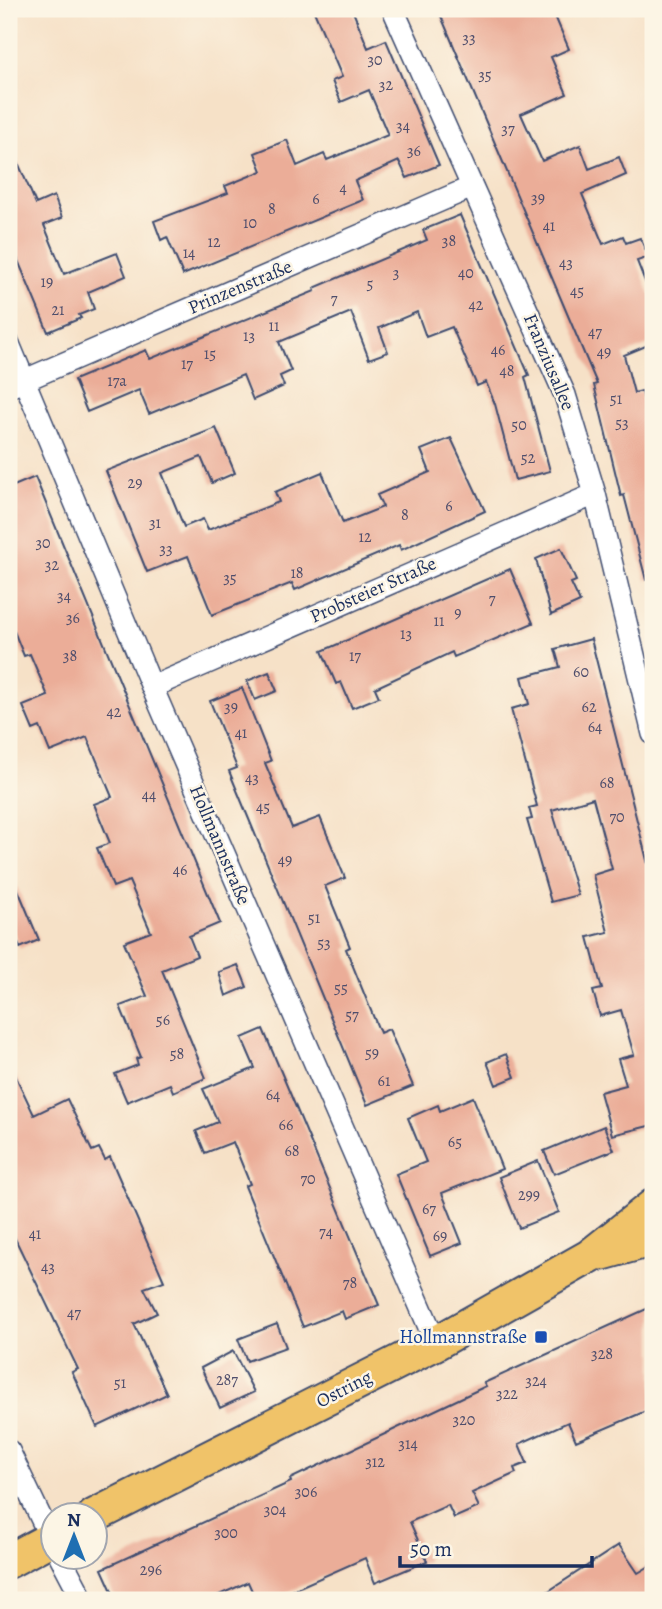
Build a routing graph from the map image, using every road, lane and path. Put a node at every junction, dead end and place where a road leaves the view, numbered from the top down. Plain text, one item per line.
1 (393, 9) edge
2 (472, 187) junction
3 (9, 344) edge
4 (16, 384) edge
5 (595, 494) junction
6 (152, 687) junction
7 (653, 734) edge
8 (653, 1206) edge
9 (653, 1239) edge
10 (590, 1256) junction
11 (436, 1343) junction
12 (9, 1451) edge
13 (108, 1509) edge
14 (38, 1511) edge
15 (38, 1550) edge
16 (9, 1561) edge
17 (67, 1570) edge
18 (83, 1600) edge

1 - 2 street, Franziusallee
2 - 4 street, Prinzenstraße
2 - 5 street, Franziusallee
3 - 4 street, Hollmannstraße
4 - 6 street, Hollmannstraße
5 - 6 street, Probsteier Straße
5 - 7 street, Franziusallee
6 - 11 street, Hollmannstraße
8 - 10 main road, Ostring
9 - 10 main road, Ostring
10 - 11 main road, Ostring
11 - 13 main road, Ostring
12 - 14 street
15 - 16 main road
17 - 18 street

